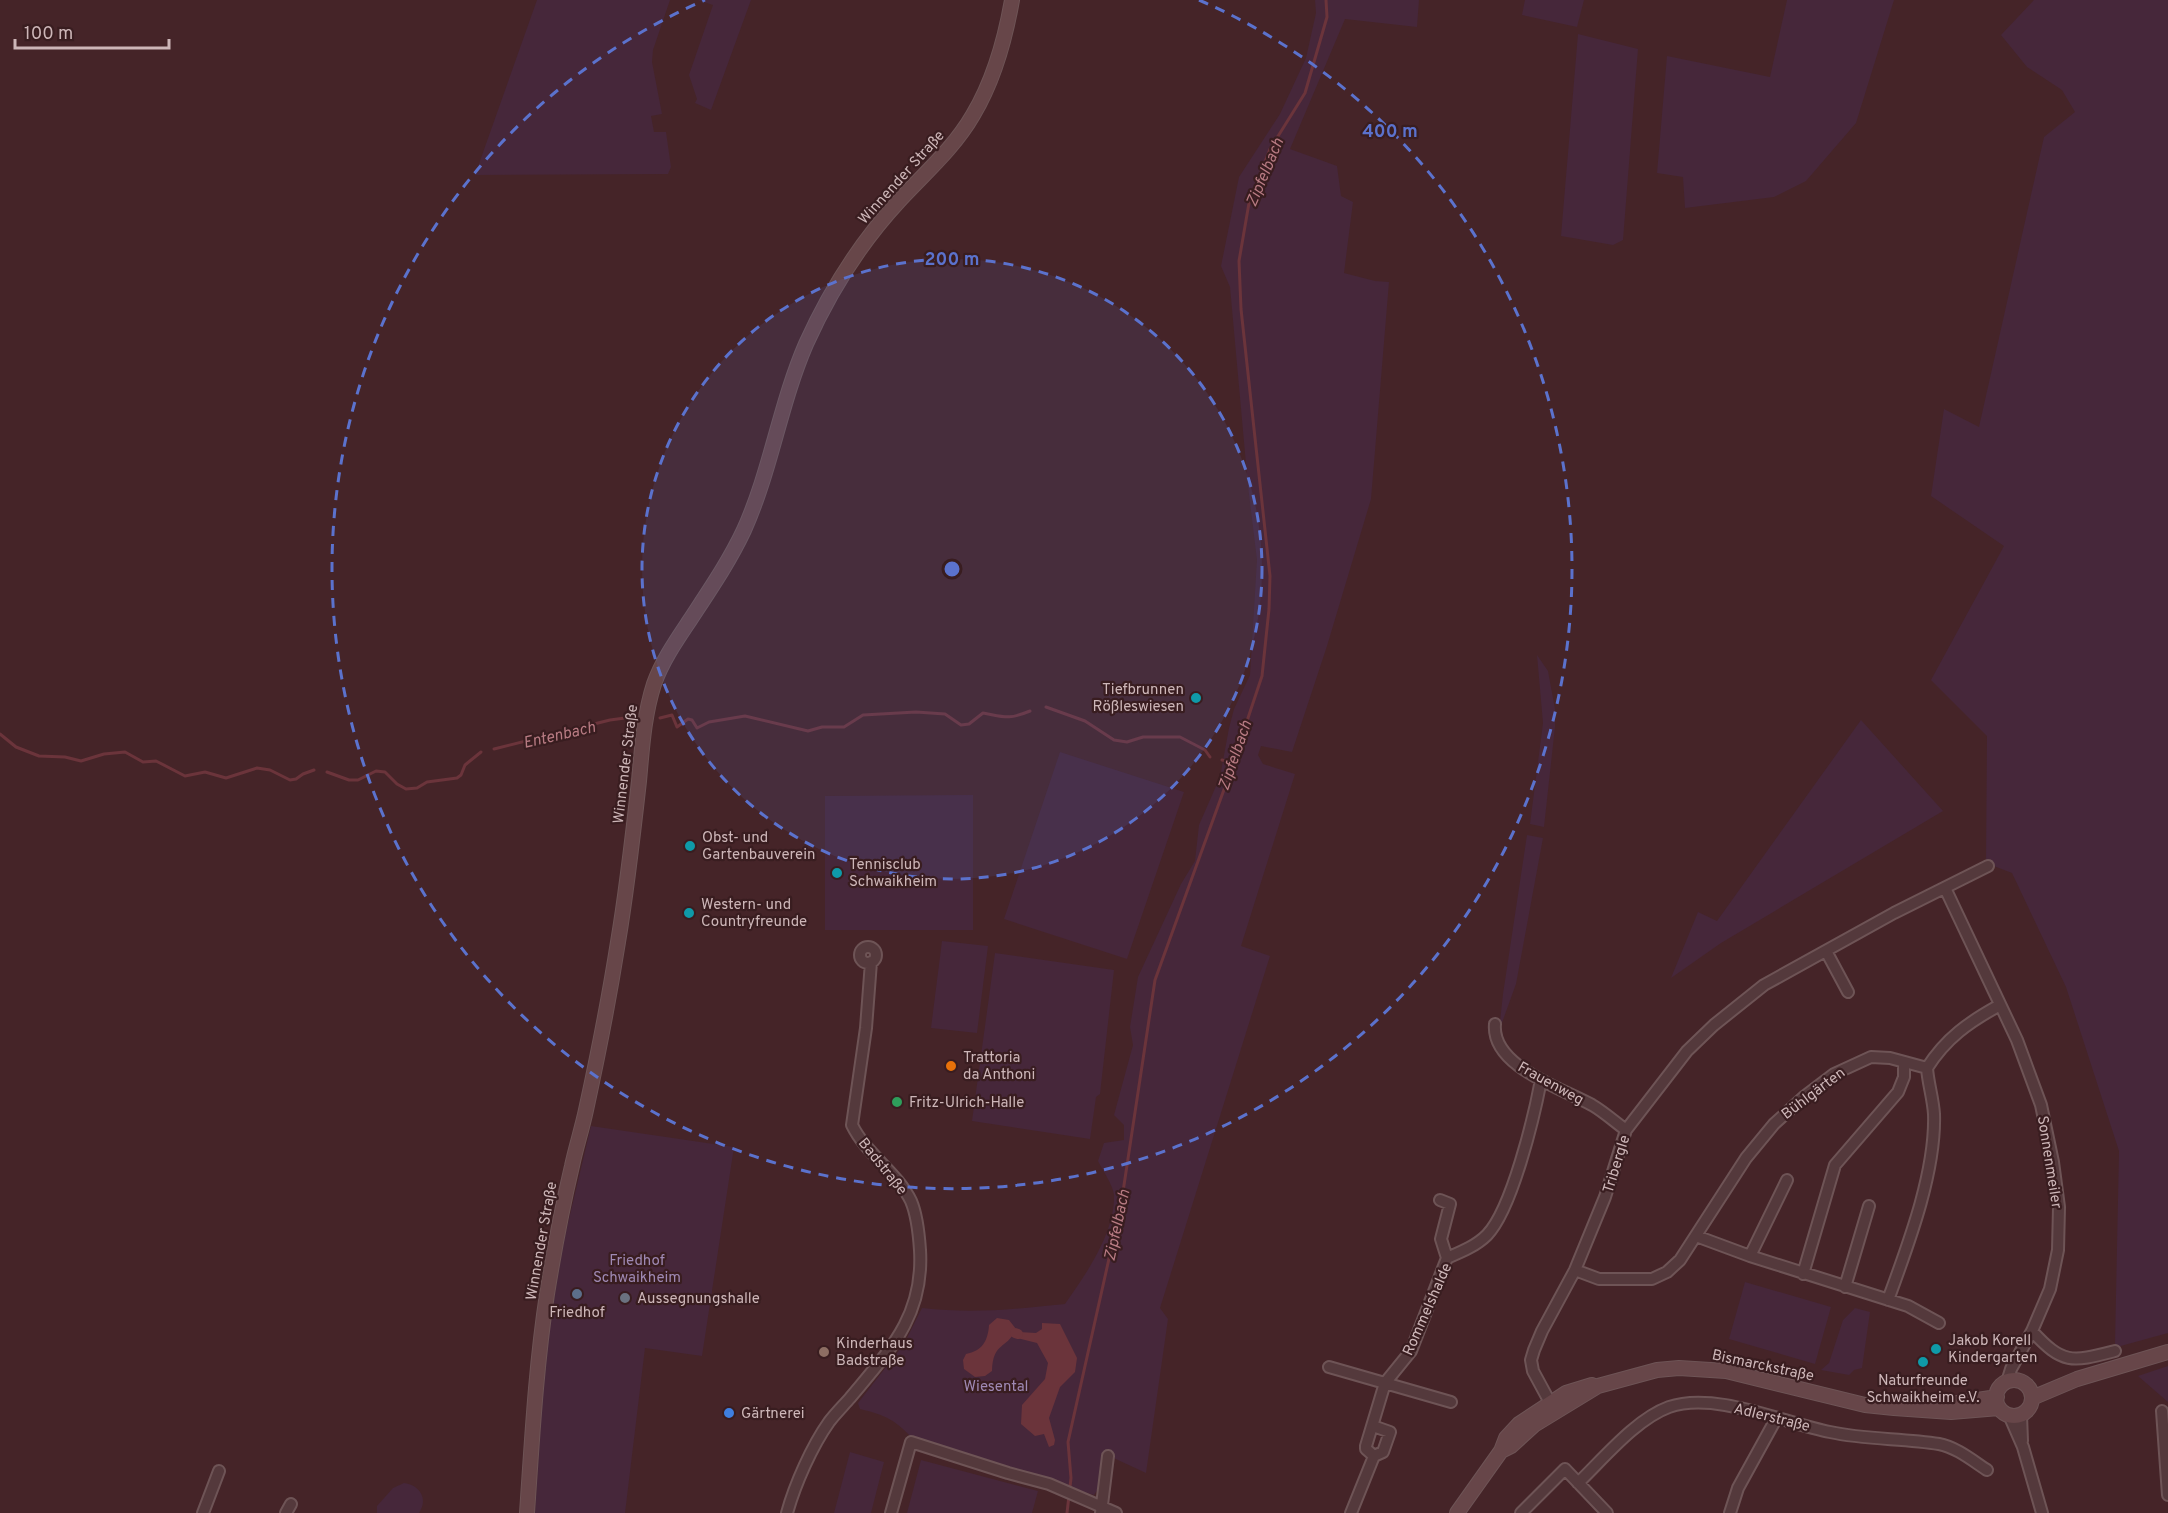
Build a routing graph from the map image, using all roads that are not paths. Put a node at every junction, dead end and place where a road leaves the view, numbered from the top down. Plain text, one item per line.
1 (1012, 0) edge
2 (1988, 866) dead end
3 (1945, 888) junction
4 (1826, 951) junction
5 (871, 962) dead end
6 (1848, 992) dead end
7 (2000, 1005) junction
8 (1495, 1024) dead end
9 (1904, 1062) junction
10 (1927, 1068) junction
11 (1541, 1080) junction
12 (1626, 1130) junction
13 (1787, 1180) dead end
14 (1440, 1200) dead end
15 (1869, 1206) dead end
16 (1696, 1236) junction
17 (1750, 1256) junction
18 (1447, 1258) junction
19 (1575, 1270) junction
20 (1803, 1274) junction
21 (1845, 1287) junction
22 (1888, 1300) junction
23 (1939, 1323) dead end
24 (2032, 1330) junction
25 (2115, 1351) dead end
26 (2168, 1352) edge
27 (1329, 1367) dead end
28 (1385, 1383) junction
29 (2021, 1387) junction
30 (1451, 1402) dead end
31 (1552, 1407) junction
32 (2006, 1409) junction
33 (2162, 1411) dead end
34 (1776, 1419) junction
35 (1373, 1426) junction
36 (1108, 1456) dead end
37 (1374, 1456) junction
38 (1987, 1470) dead end
39 (219, 1471) dead end
40 (1578, 1483) junction
41 (2168, 1496) edge
42 (1102, 1510) edge
43 (203, 1513) edge
44 (527, 1513) edge
45 (787, 1513) edge
46 (891, 1513) edge
47 (1116, 1513) edge
48 (1351, 1513) edge
49 (1457, 1513) edge
50 (1521, 1513) edge
51 (1607, 1513) edge
52 (1730, 1513) edge
53 (2042, 1513) edge

1 - 44 main road, Winnender Straße
2 - 3 street, Tribergle
3 - 4 street, Tribergle
3 - 7 street, Sonnenmeiler
4 - 6 street
4 - 12 street, Tribergle
5 - 45 street, Badstraße
7 - 10 street
7 - 24 street, Sonnenmeiler
8 - 11 street, Frauenweg
9 - 10 street, Bühlgärten
9 - 16 street, Bühlgärten
9 - 20 street
10 - 22 street
11 - 12 street, Frauenweg
11 - 18 street, Rommelshalde
12 - 19 street, Tribergle
13 - 17 street
14 - 18 street
15 - 21 street
16 - 17 street
16 - 19 street, Bühlgärten
17 - 20 street
18 - 28 street, Rommelshalde
19 - 31 street, Tribergle
20 - 21 street
21 - 22 street
22 - 23 street
24 - 25 street
24 - 29 street, Sonnenmeiler
26 - 29 main road
27 - 28 street
28 - 30 street
28 - 35 street, Rommelshalde
29 - 32 main road
29 - 32 main road
31 - 32 main road, Bismarckstraße
31 - 49 main road, Bismarckstraße
32 - 53 street
33 - 41 street
34 - 38 street, Adlerstraße
34 - 40 street, Adlerstraße
34 - 52 street
35 - 37 street, Rommelshalde
35 - 37 street, Rommelshalde
36 - 42 street
37 - 48 street, Rommelshalde
39 - 43 street
40 - 50 street
40 - 51 street
42 - 46 street
42 - 47 street

